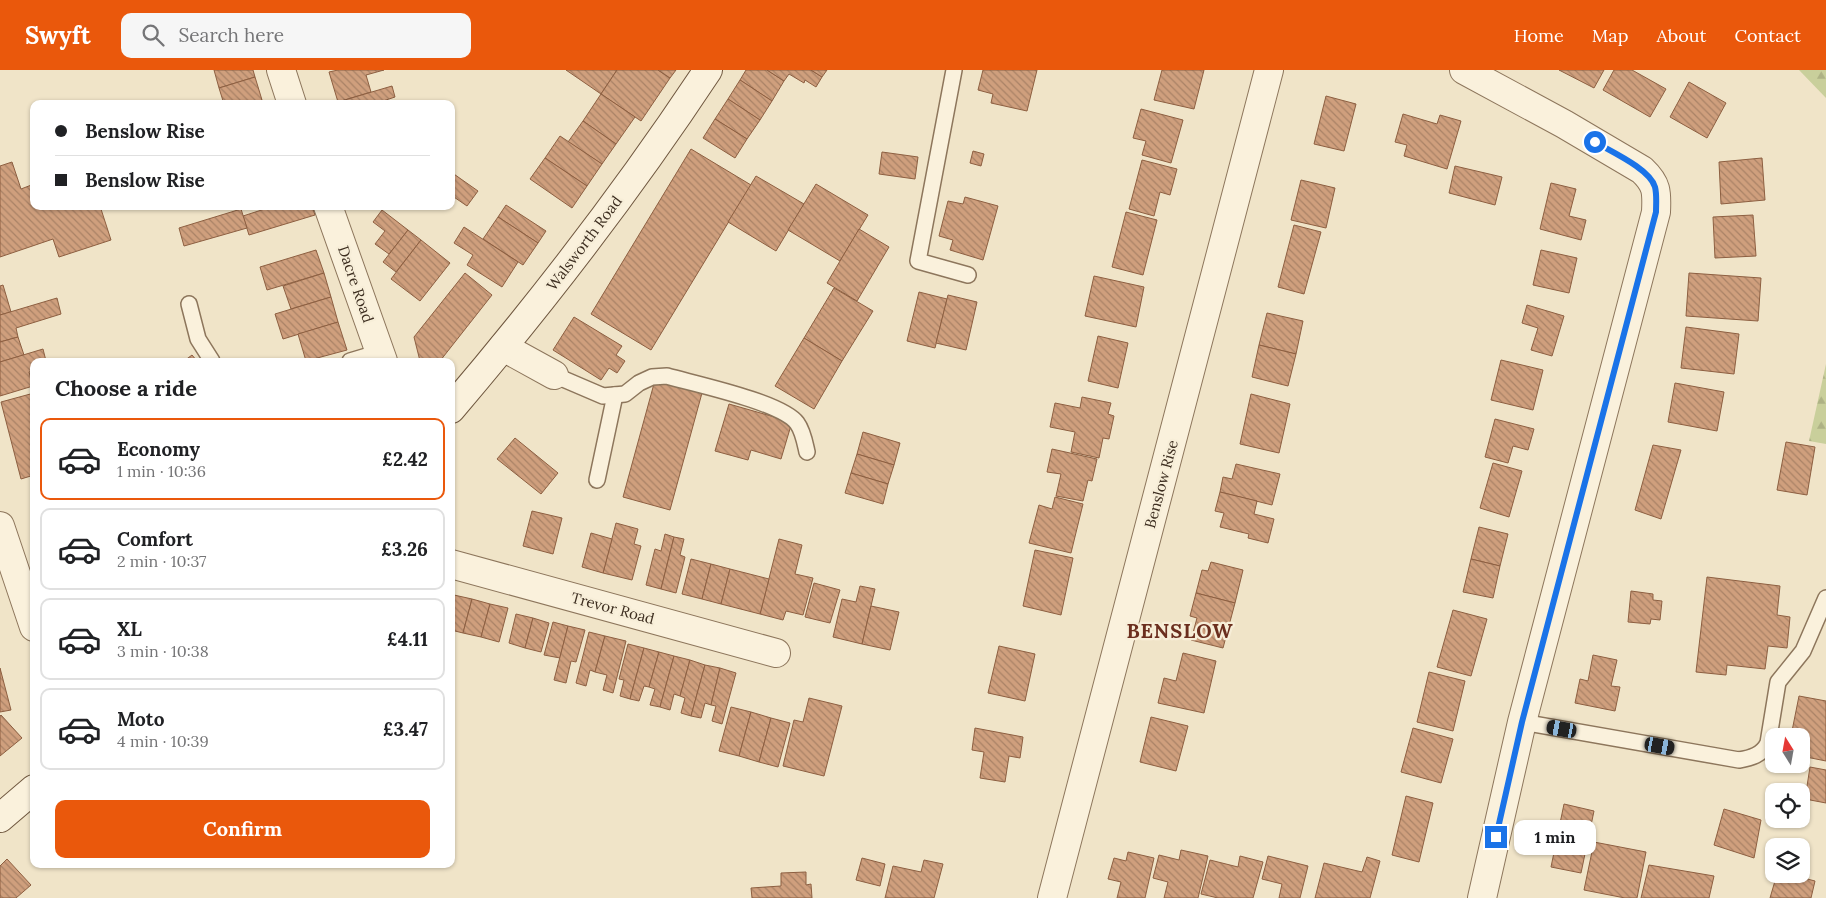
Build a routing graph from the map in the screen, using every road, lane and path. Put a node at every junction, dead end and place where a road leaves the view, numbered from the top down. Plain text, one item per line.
1 (281, 70) edge
2 (708, 70) edge
3 (954, 70) edge
4 (1269, 70) edge
5 (1464, 70) edge
6 (291, 100) edge
7 (329, 210) edge
8 (968, 276) dead end
9 (189, 304) dead end
10 (503, 347) junction
11 (381, 356) edge
12 (210, 358) edge
13 (369, 358) edge
14 (554, 375) joint
15 (615, 395) junction
16 (455, 404) edge
17 (807, 452) dead end
18 (597, 480) dead end
19 (0, 526) edge
20 (455, 565) edge
21 (1826, 598) edge
22 (30, 615) edge
23 (776, 653) dead end
24 (1522, 722) junction
25 (30, 792) edge
26 (0, 818) edge
27 (1052, 898) edge
28 (1482, 898) edge

1 - 6 street
2 - 10 street, Walsworth Road
3 - 8 lane
4 - 27 street, Benslow Rise
5 - 24 street
7 - 11 street, Dacre Road
9 - 12 lane
10 - 14 street
10 - 16 street, Walsworth Road
11 - 13 lane
14 - 15 lane
15 - 17 lane
15 - 18 lane
19 - 22 street
20 - 23 street, Trevor Road
21 - 24 lane
24 - 28 street
25 - 26 street

